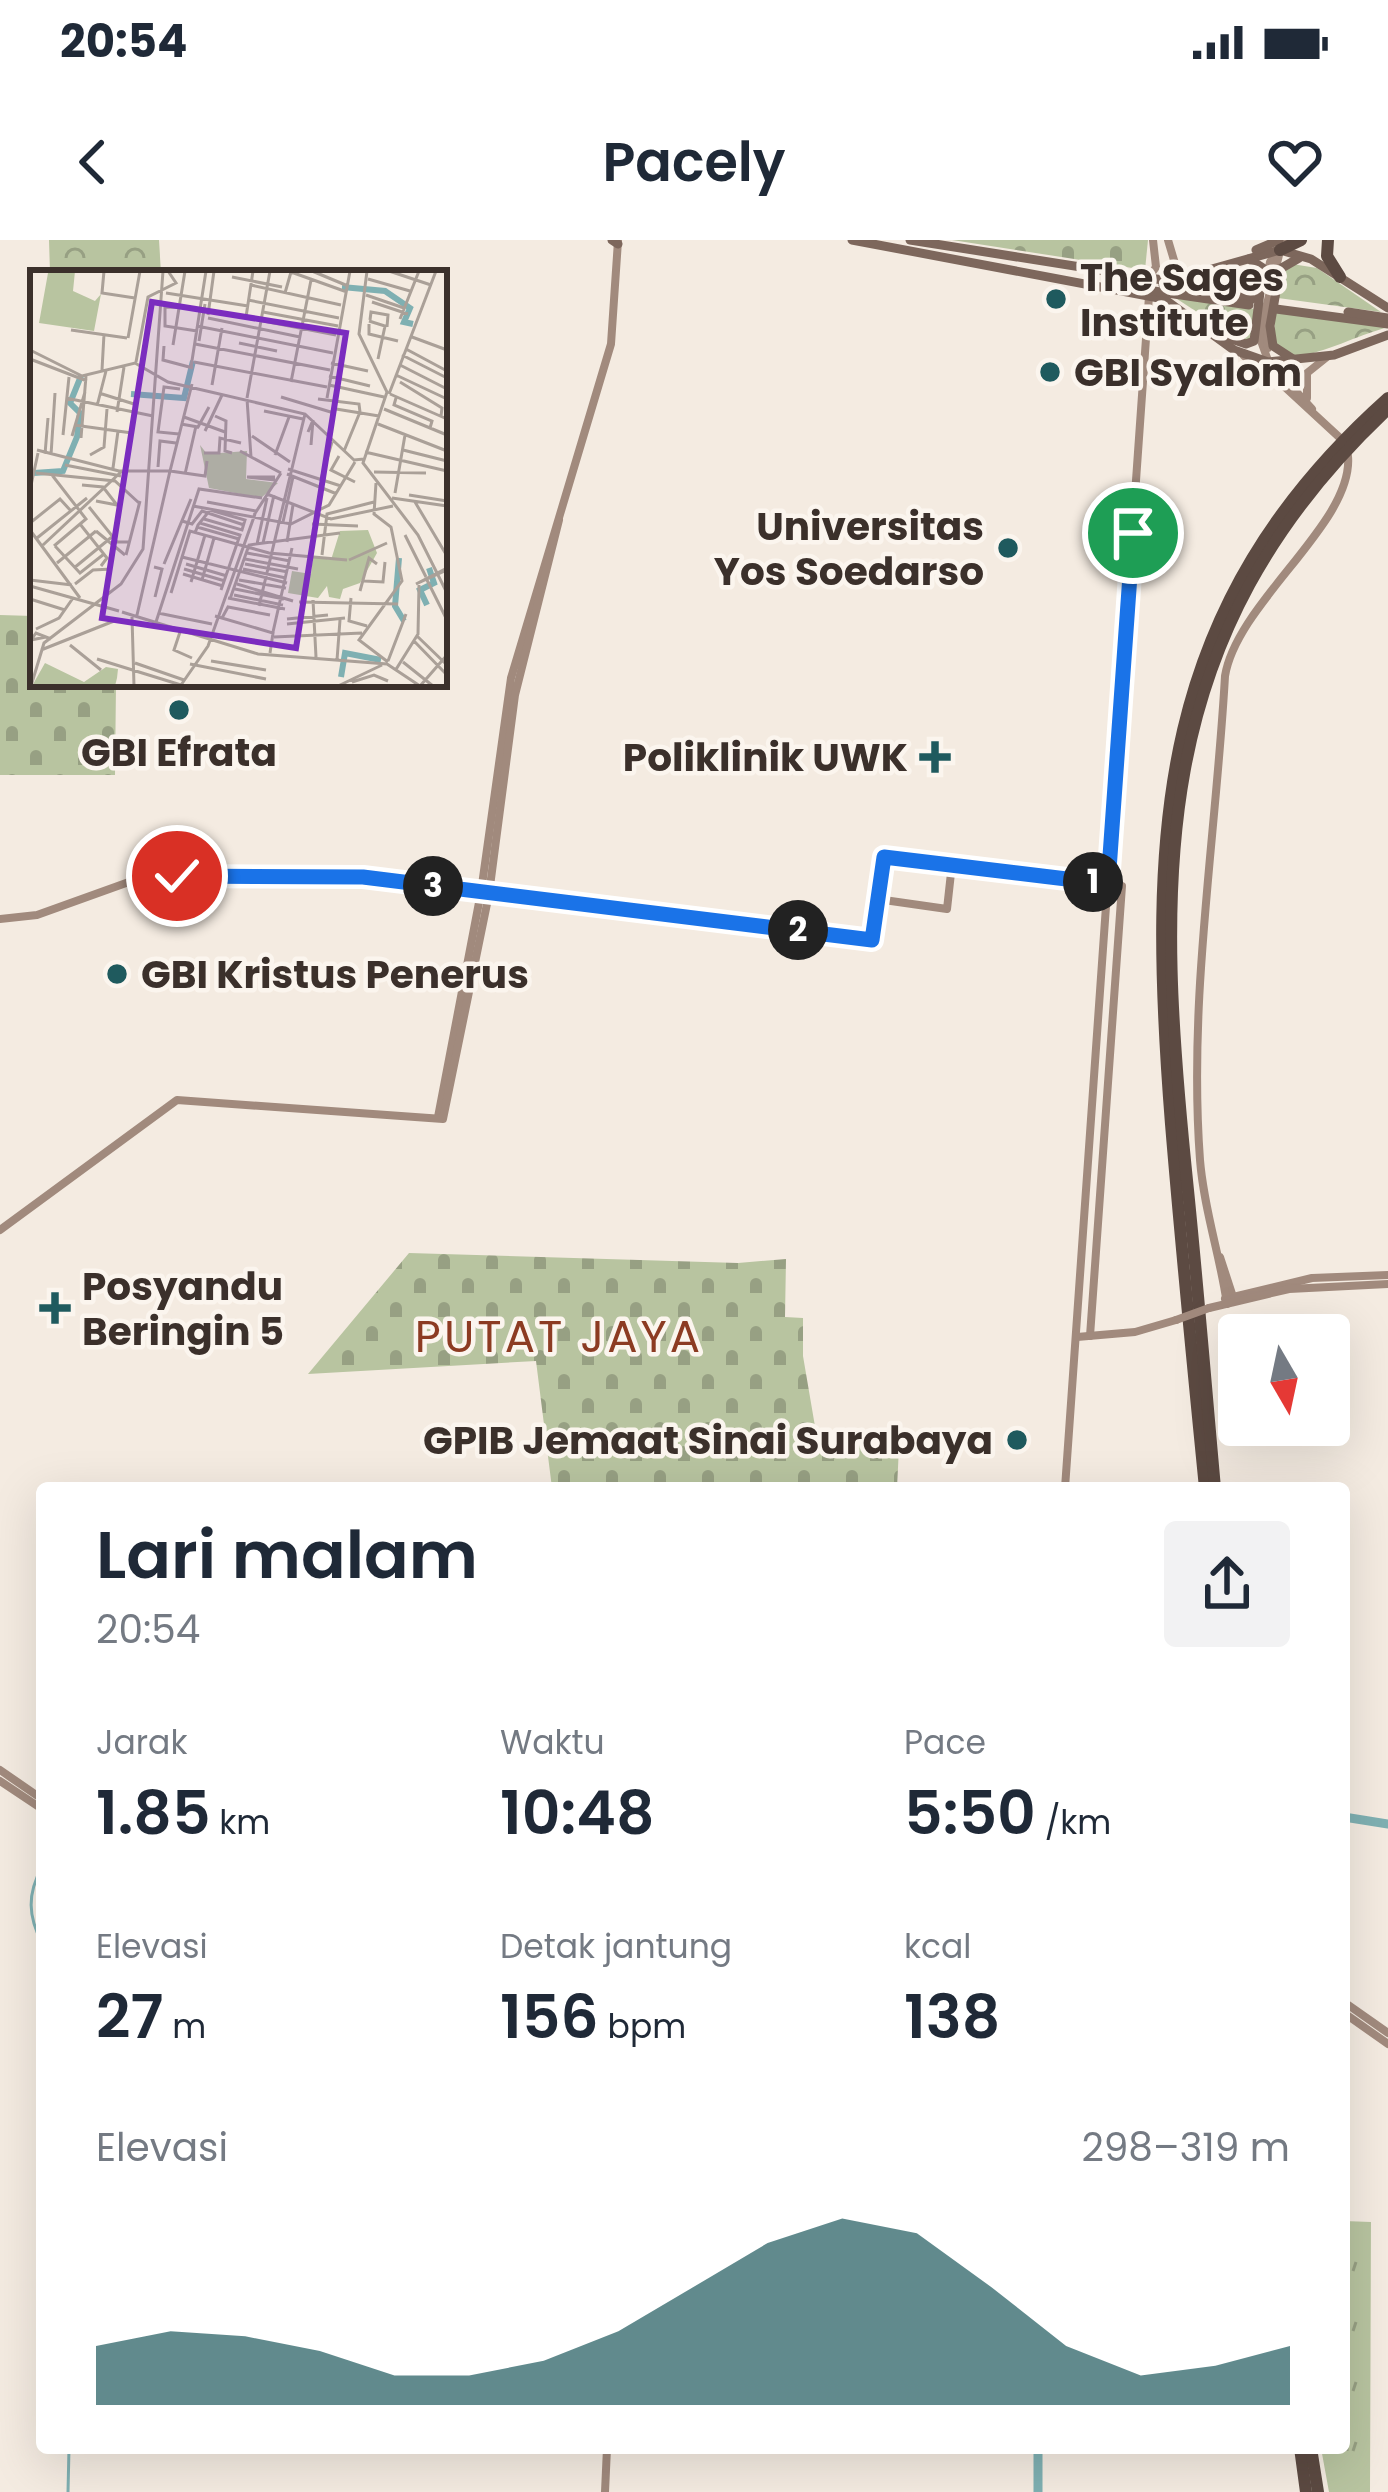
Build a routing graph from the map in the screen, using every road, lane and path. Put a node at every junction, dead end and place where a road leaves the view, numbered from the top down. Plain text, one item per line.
1 (852, 240) edge
2 (910, 240) edge
3 (1301, 240) edge
4 (1328, 240) edge
5 (616, 241) edge
6 (882, 242) edge
7 (1281, 243) edge
8 (1154, 245) edge
9 (1169, 245) edge
10 (1258, 254) junction
11 (1240, 257) junction
12 (1316, 262) junction
13 (1226, 263) junction
14 (1268, 268) junction
15 (1094, 270) junction
16 (1149, 278) junction
17 (1340, 278) junction
18 (1182, 280) junction
19 (1094, 284) junction
20 (1149, 296) junction
21 (1277, 306) dead end
22 (1388, 308) edge
23 (1388, 321) edge
24 (1213, 333) junction
25 (1388, 335) edge
26 (1243, 355) junction
27 (1334, 355) junction
28 (1262, 356) junction
29 (1304, 362) junction
30 (1284, 389) junction
31 (1388, 398) edge
32 (1311, 406) junction
33 (1388, 409) edge
34 (1339, 436) dead end
35 (1348, 456) dead end
36 (952, 865) junction
37 (1108, 884) junction
38 (485, 893) junction
39 (877, 899) junction
40 (0, 919) edge
41 (1103, 964) junction
42 (1117, 966) junction
43 (1090, 1134) junction
44 (1104, 1136) junction
45 (1088, 1173) junction
46 (1101, 1173) junction
47 (0, 1230) edge
48 (1083, 1243) junction
49 (1097, 1244) junction
50 (1214, 1245) junction
51 (1225, 1269) junction
52 (1388, 1280) edge
53 (1341, 1281) junction
54 (1246, 1290) junction
55 (1228, 1301) junction
56 (1090, 1336) junction
57 (1077, 1337) junction
58 (1065, 1482) edge
59 (1204, 1482) edge
60 (1214, 1482) edge
61 (0, 1770) edge
62 (0, 1781) edge
63 (36, 1795) edge
64 (36, 1805) edge
65 (1350, 2006) edge
66 (1350, 2017) edge
67 (1388, 2032) edge
68 (1388, 2044) edge
69 (607, 2454) edge
70 (1301, 2454) edge
71 (1312, 2454) edge
72 (605, 2492) edge
73 (1306, 2492) edge
74 (1318, 2492) edge

1 - 6 main road
2 - 15 main road
3 - 7 highway
4 - 17 highway
5 - 38 street
6 - 19 main road
7 - 10 main road
7 - 11 main road
7 - 12 main road
7 - 14 street
7 - 28 street
8 - 9 street
8 - 16 street
9 - 18 street
10 - 11 main road
10 - 14 street
11 - 13 main road
12 - 17 main road
12 - 29 main road
13 - 18 main road
13 - 24 main road
14 - 28 street
15 - 16 main road
15 - 19 main road
16 - 18 main road
17 - 22 main road
19 - 20 main road
20 - 24 main road
20 - 37 street
21 - 23 main road
24 - 26 main road
25 - 27 main road
26 - 28 main road
26 - 30 street
27 - 29 main road
27 - 32 street
28 - 29 main road
28 - 30 street
28 - 32 street
30 - 32 street
31 - 59 highway
32 - 34 street
33 - 60 highway
35 - 50 street
36 - 37 street
36 - 39 street
36 - 39 street
37 - 41 street
37 - 42 street
38 - 39 street
38 - 40 street
38 - 47 street
41 - 42 street
41 - 43 street
42 - 44 street
43 - 44 street
43 - 45 street
44 - 46 street
45 - 46 street
45 - 48 street
46 - 49 street
48 - 49 street
48 - 57 street
49 - 56 street
50 - 51 street
50 - 55 street
51 - 54 street
51 - 55 street
52 - 53 street
53 - 54 street
53 - 55 street
54 - 55 street
55 - 56 street, bridge
56 - 57 street
57 - 58 street
61 - 63 street
62 - 64 street
65 - 67 street
66 - 68 street
69 - 72 street
70 - 73 highway
71 - 74 highway

